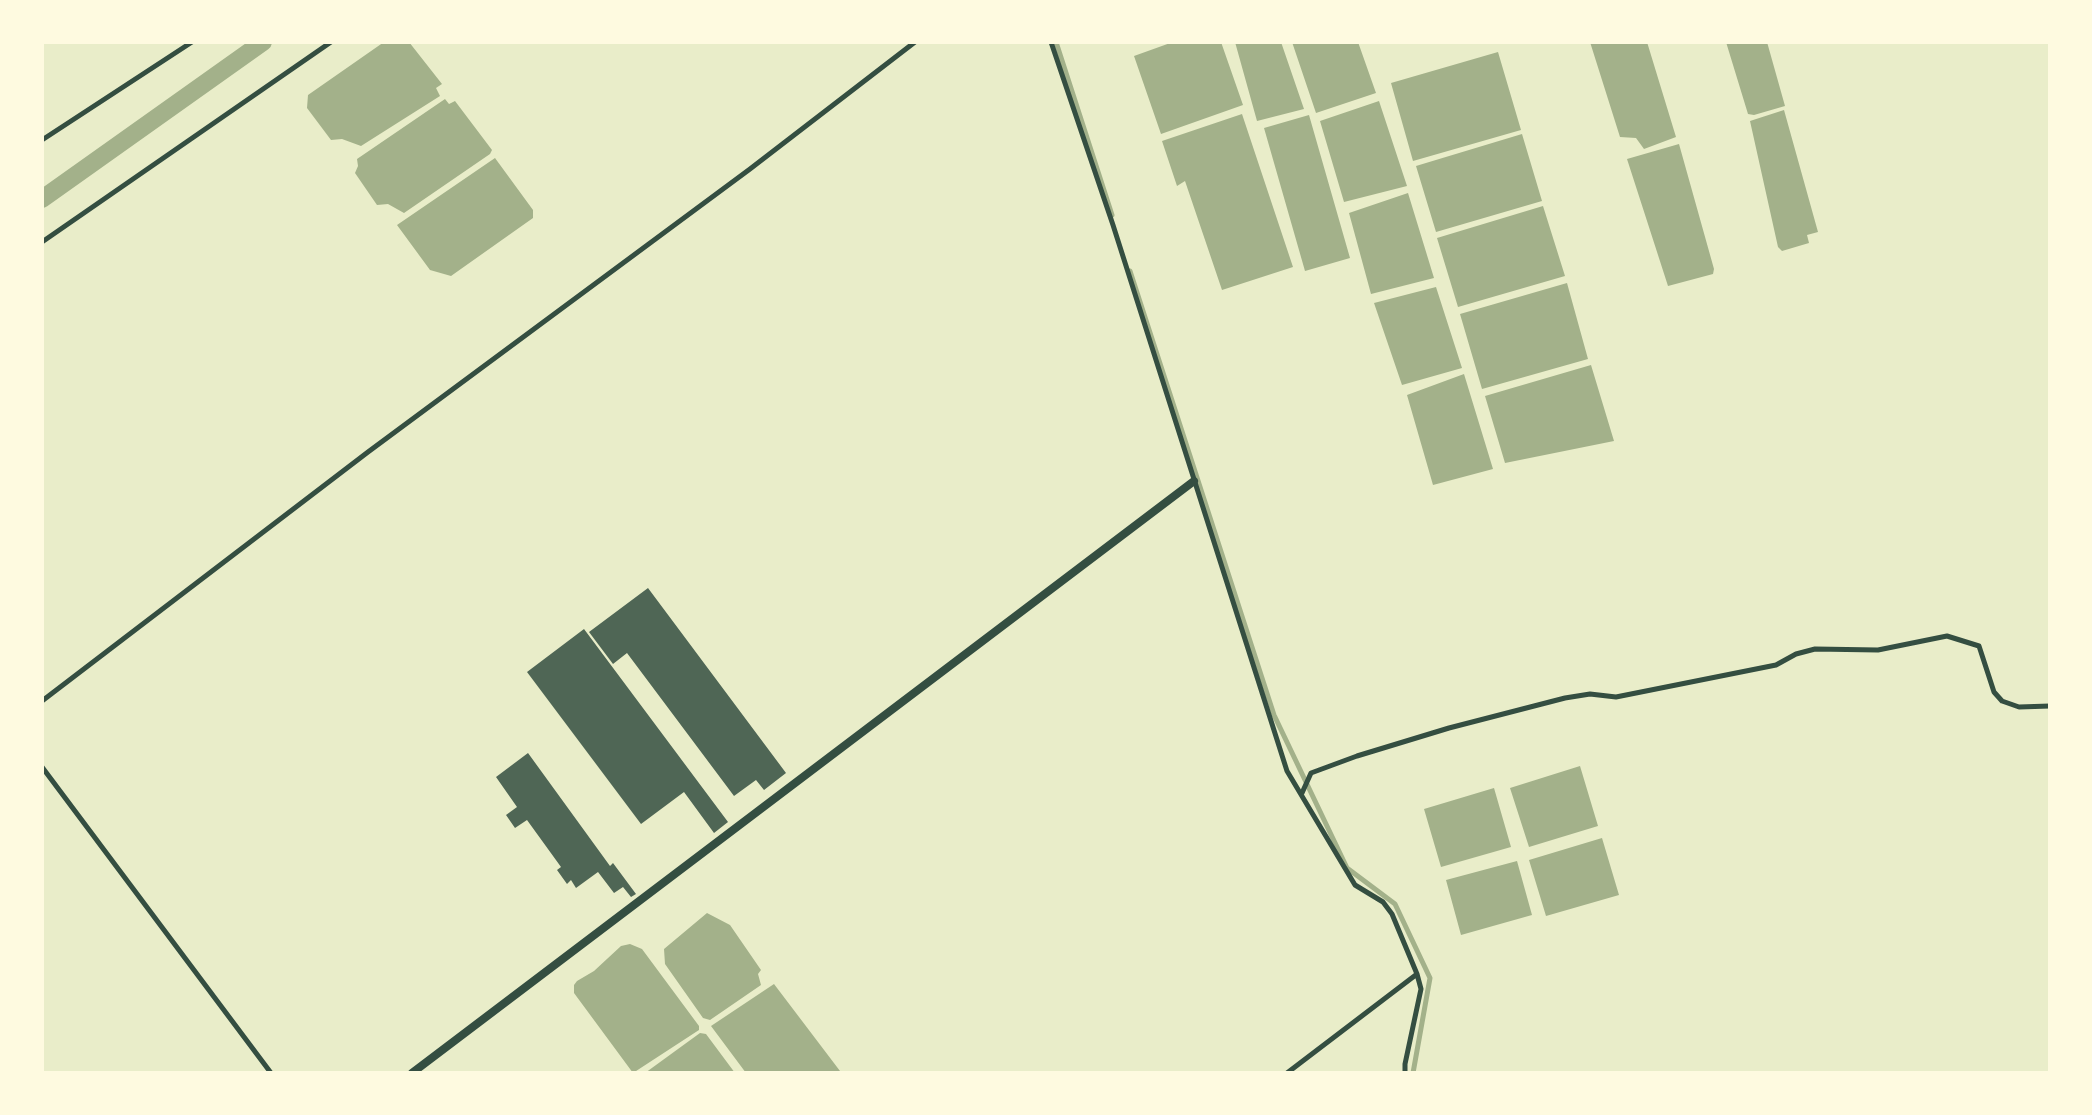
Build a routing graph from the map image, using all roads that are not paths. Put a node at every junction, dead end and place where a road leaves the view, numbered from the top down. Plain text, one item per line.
1 (192, 42) edge
2 (331, 42) edge
3 (915, 42) edge
4 (1051, 42) edge
5 (42, 140) edge
6 (42, 242) edge
7 (1194, 481) junction
8 (42, 701) edge
9 (2050, 706) edge
10 (42, 767) edge
11 (1302, 794) junction
12 (1417, 974) junction
13 (271, 1073) edge
14 (412, 1073) edge
15 (1287, 1073) edge
16 (1405, 1073) edge

1 - 5 lane
2 - 6 lane
3 - 8 lane
4 - 7 lane
7 - 11 lane
7 - 14 street
9 - 11 lane
10 - 13 lane
11 - 12 lane
12 - 15 lane
12 - 16 lane

